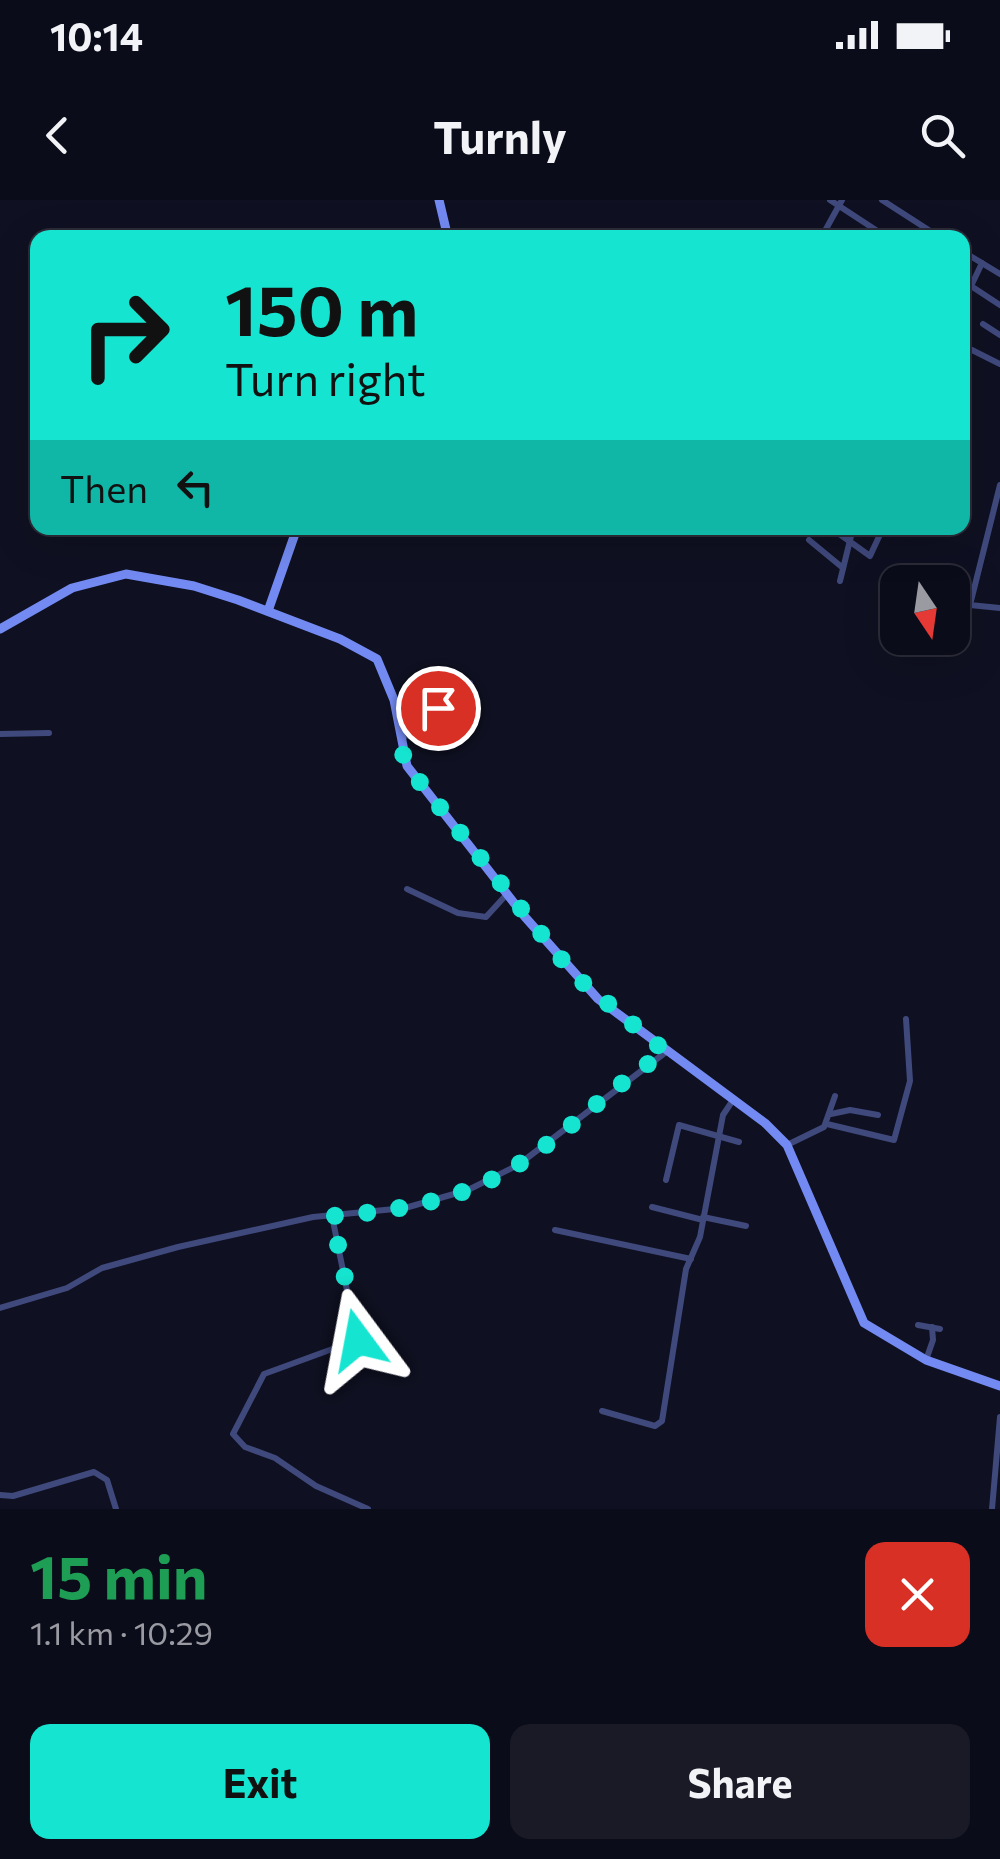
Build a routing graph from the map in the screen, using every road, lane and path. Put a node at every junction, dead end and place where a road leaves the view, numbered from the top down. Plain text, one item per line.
1 (440, 200) edge
2 (830, 200) edge
3 (842, 200) edge
4 (882, 200) edge
5 (836, 208) junction
6 (446, 230) edge
7 (827, 230) edge
8 (874, 230) edge
9 (929, 230) edge
10 (970, 256) edge
11 (982, 263) junction
12 (1000, 274) edge
13 (1000, 305) edge
14 (983, 324) dead end
15 (1000, 335) edge
16 (970, 349) edge
17 (1000, 364) edge
18 (1000, 485) edge
19 (989, 526) junction
20 (1000, 528) edge
21 (295, 535) edge
22 (839, 535) edge
23 (850, 535) edge
24 (880, 535) edge
25 (809, 540) dead end
26 (848, 542) junction
27 (844, 569) junction
28 (840, 581) dead end
29 (1000, 606) edge
30 (268, 611) junction
31 (0, 630) edge
32 (470, 683) dead end
33 (438, 708) junction
34 (0, 734) edge
35 (49, 734) dead end
36 (461, 736) dead end
37 (399, 742) junction
38 (407, 888) dead end
39 (506, 894) junction
40 (906, 1019) dead end
41 (666, 1052) junction
42 (835, 1096) dead end
43 (733, 1100) junction
44 (831, 1114) junction
45 (878, 1115) dead end
46 (827, 1124) junction
47 (720, 1135) junction
48 (738, 1142) dead end
49 (787, 1145) junction
50 (666, 1180) dead end
51 (652, 1207) dead end
52 (332, 1216) junction
53 (703, 1219) junction
54 (746, 1226) dead end
55 (554, 1230) dead end
56 (691, 1259) junction
57 (0, 1308) edge
58 (918, 1324) dead end
59 (926, 1360) junction
60 (1000, 1386) edge
61 (602, 1411) dead end
62 (1000, 1417) edge
63 (0, 1495) edge
64 (116, 1509) edge
65 (368, 1509) edge
66 (992, 1509) edge

1 - 6 street
2 - 5 street
3 - 5 street
4 - 9 street
5 - 7 street
5 - 8 street
10 - 11 street
11 - 12 street
11 - 13 street
14 - 15 street
16 - 17 street
18 - 19 street
19 - 20 street
19 - 29 street
21 - 30 street
22 - 26 street
23 - 26 street
24 - 26 street
25 - 27 street
26 - 27 street
27 - 28 street
30 - 31 street
30 - 37 street
32 - 33 street
33 - 36 street
33 - 37 street
34 - 35 street
37 - 39 street
38 - 39 street
39 - 41 street
40 - 46 street
41 - 43 street
41 - 52 street
42 - 44 street
43 - 47 street
43 - 49 street
44 - 45 street
44 - 46 street
46 - 49 street
47 - 48 street
47 - 50 street
47 - 53 street
49 - 59 street
51 - 53 street
52 - 57 street
52 - 65 street
53 - 54 street
53 - 56 street
55 - 56 street
56 - 61 street
58 - 59 street
59 - 60 street
62 - 66 street
63 - 64 street

